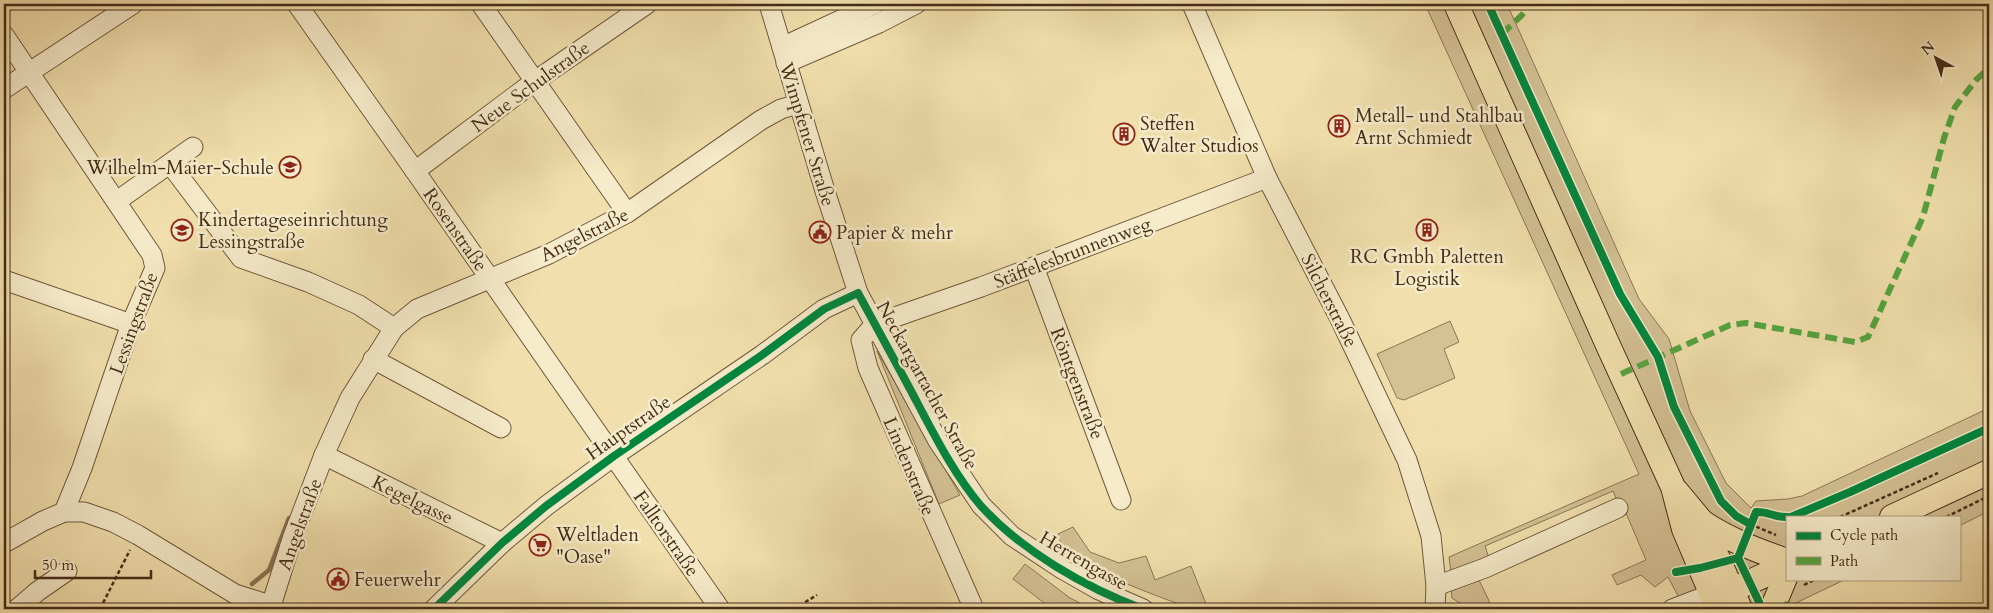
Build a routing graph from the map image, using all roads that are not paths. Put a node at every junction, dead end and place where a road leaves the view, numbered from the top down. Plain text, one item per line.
1 (134, 4) edge
2 (297, 4) edge
3 (481, 4) edge
4 (647, 4) edge
5 (769, 4) edge
6 (875, 4) edge
7 (916, 4) edge
8 (1192, 4) edge
9 (1456, 4) edge
10 (4, 35) edge
11 (784, 55) junction
12 (29, 73) junction
13 (535, 81) junction
14 (4, 89) edge
15 (798, 104) junction
16 (193, 147) dead end
17 (170, 164) junction
18 (416, 170) junction
19 (1267, 178) junction
20 (117, 200) junction
21 (627, 213) junction
22 (1034, 267) junction
23 (491, 279) junction
24 (4, 280) edge
25 (858, 293) junction
26 (131, 324) junction
27 (875, 324) junction
28 (394, 328) junction
29 (373, 359) junction
30 (501, 428) dead end
31 (324, 455) junction
32 (614, 456) junction
33 (1989, 472) edge
34 (1673, 486) junction
35 (1121, 500) dead end
36 (1618, 508) dead end
37 (64, 512) junction
38 (1894, 516) edge
39 (1702, 522) junction
40 (1012, 536) joint
41 (4, 542) edge
42 (502, 543) junction
43 (1786, 563) edge
44 (1786, 564) edge
45 (67, 571) dead end
46 (1786, 575) edge
47 (1436, 586) junction
48 (1720, 603) edge
49 (270, 607) edge
50 (1436, 608) edge
51 (17, 609) edge
52 (434, 609) edge
53 (720, 609) edge
54 (974, 609) edge
55 (1143, 609) edge
56 (1672, 609) edge
57 (1772, 609) edge

1 - 12 street
2 - 18 street, Rosenstraße
3 - 13 street
4 - 13 street, Neue Schulstraße
5 - 11 street, Wimpfener Straße
6 - 11 street
7 - 11 street
8 - 19 street, Silcherstraße
9 - 34 main road
10 - 12 street, Lessingstraße
11 - 15 street, Wimpfener Straße
12 - 14 street
12 - 20 street, Lessingstraße
13 - 18 street, Neue Schulstraße
13 - 21 street
15 - 21 street, Angelstraße
15 - 25 street, Wimpfener Straße
16 - 17 street
17 - 20 street
17 - 28 street
18 - 23 street, Rosenstraße
19 - 22 street, Stäffelesbrunnenweg
19 - 47 street, Silcherstraße
20 - 26 street, Lessingstraße
21 - 23 street, Angelstraße
22 - 27 street, Stäffelesbrunnenweg
22 - 35 street, Röntgenstraße
23 - 28 street, Angelstraße
23 - 32 street, Rosenstraße
24 - 26 street
25 - 27 street, Neckargartacher Straße
25 - 32 street, Hauptstraße
26 - 37 street, Lessingstraße
27 - 40 street, Neckargartacher Straße
27 - 54 street, Lindenstraße
28 - 29 street, Angelstraße
29 - 30 street
29 - 31 street, Angelstraße
31 - 42 street, Kegelgasse
31 - 49 street, Angelstraße
32 - 42 street, Hauptstraße
32 - 53 street, Falltorstraße
33 - 38 main road
34 - 39 main road
34 - 48 main road
36 - 47 street
37 - 41 street
37 - 49 street
39 - 43 main road
39 - 48 main road
40 - 55 street, Herrengasse
42 - 52 street, Hauptstraße
44 - 48 main road
45 - 51 street
46 - 57 main road
47 - 50 street, Silcherstraße
48 - 56 street

